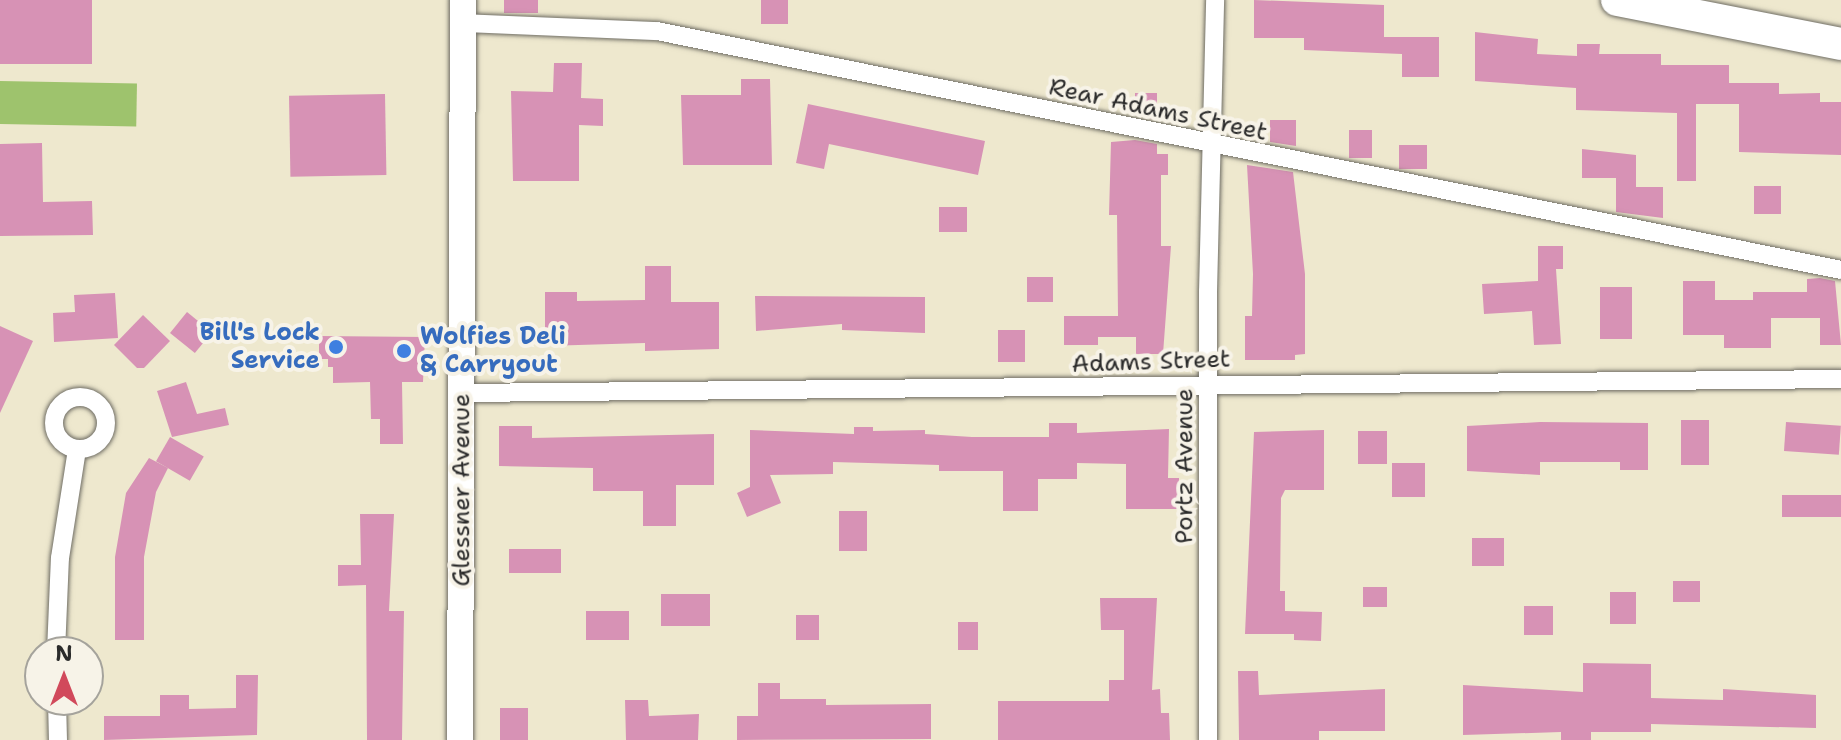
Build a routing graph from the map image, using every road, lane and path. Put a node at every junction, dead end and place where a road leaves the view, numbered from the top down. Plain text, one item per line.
1 (1215, 0) edge
2 (1617, 0) edge
3 (463, 12) edge
4 (1841, 44) edge
5 (1211, 146) junction
6 (1841, 270) edge
7 (1841, 379) edge
8 (1209, 383) junction
9 (462, 393) junction
10 (77, 450) dead end
11 (57, 636) edge
12 (57, 716) edge
13 (58, 740) edge
14 (460, 740) edge
15 (1208, 740) edge

1 - 5 street, Portz Avenue
2 - 4 highway
3 - 5 street, Rear Adams Street
3 - 9 street, Glessner Avenue
5 - 6 street, Rear Adams Street
5 - 8 street, Portz Avenue
7 - 8 street, Adams Street
8 - 9 street, Adams Street
8 - 15 street, Portz Avenue
9 - 14 street, Glessner Avenue
10 - 11 street
12 - 13 street

